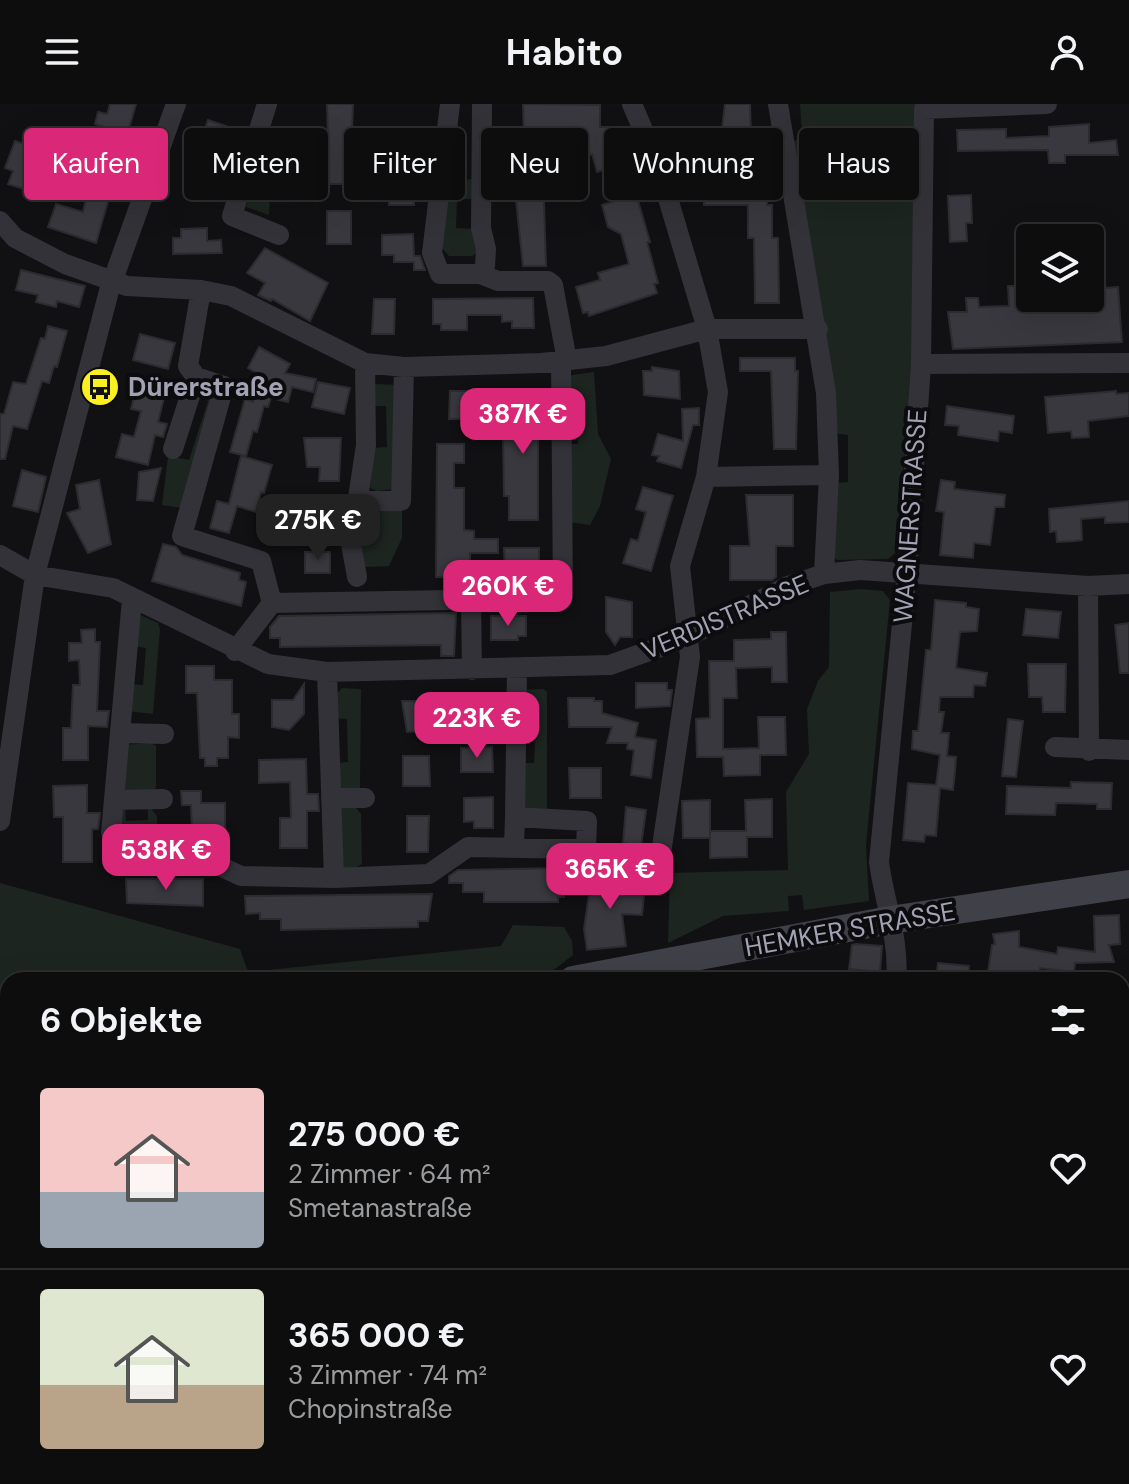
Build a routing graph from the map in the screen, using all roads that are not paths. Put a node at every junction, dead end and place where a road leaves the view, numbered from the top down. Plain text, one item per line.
1 (176, 104) edge
2 (267, 104) edge
3 (450, 104) edge
4 (482, 104) edge
5 (632, 104) edge
6 (778, 104) edge
7 (1047, 104) edge
8 (448, 128) edge
9 (642, 128) edge
10 (783, 165) edge
11 (787, 165) junction
12 (465, 172) edge
13 (480, 173) junction
14 (440, 200) edge
15 (668, 200) edge
16 (0, 221) edge
17 (279, 235) dead end
18 (480, 274) junction
19 (113, 281) junction
20 (201, 290) junction
21 (707, 329) junction
22 (818, 329) junction
23 (564, 361) junction
24 (365, 363) junction
25 (1129, 363) edge
26 (921, 364) junction
27 (404, 367) junction
28 (196, 377) junction
29 (173, 449) dead end
30 (829, 475) junction
31 (706, 477) junction
32 (358, 501) junction
33 (0, 555) edge
34 (907, 572) junction
35 (824, 574) junction
36 (35, 575) junction
37 (357, 577) dead end
38 (1129, 584) edge
39 (1088, 586) junction
40 (132, 599) junction
41 (471, 600) junction
42 (272, 603) junction
43 (685, 638) junction
44 (235, 651) junction
45 (472, 670) junction
46 (517, 670) junction
47 (327, 672) junction
48 (120, 733) junction
49 (164, 734) dead end
50 (1055, 747) dead end
51 (1129, 750) edge
52 (1089, 751) junction
53 (331, 798) junction
54 (365, 798) dead end
55 (163, 799) dead end
56 (114, 800) junction
57 (515, 817) junction
58 (0, 821) edge
59 (514, 846) junction
60 (586, 849) junction
61 (334, 878) junction
62 (1129, 884) edge
63 (890, 920) junction
64 (615, 972) edge
65 (897, 972) edge

1 - 19 street
2 - 17 street
3 - 8 street
4 - 13 street
5 - 9 street
6 - 11 street
7 - 26 street, WAGNERSTRASSE
10 - 11 street
11 - 22 street
12 - 13 street
13 - 18 street
14 - 18 street
15 - 21 street
16 - 19 street
18 - 23 street
19 - 20 street
19 - 36 street
20 - 24 street
20 - 28 street
21 - 22 street
21 - 23 street
21 - 31 street
22 - 30 street
23 - 27 street
23 - 41 street
24 - 27 street
24 - 32 street
25 - 26 street
26 - 34 street, WAGNERSTRASSE
27 - 32 street
28 - 29 street
28 - 42 street
30 - 31 street
30 - 35 street
31 - 43 street
32 - 37 street
33 - 36 street
34 - 35 street, VERDISTRASSE
34 - 39 street, VERDISTRASSE
34 - 63 street, WAGNERSTRASSE
35 - 43 street, VERDISTRASSE
36 - 40 street, VERDISTRASSE
36 - 58 street
38 - 39 street, VERDISTRASSE
39 - 52 street
40 - 44 street, VERDISTRASSE
40 - 48 street
41 - 42 street
41 - 45 street
42 - 44 street
43 - 46 street, VERDISTRASSE
43 - 60 street
44 - 47 street, VERDISTRASSE
45 - 46 street, VERDISTRASSE
45 - 47 street, VERDISTRASSE
46 - 57 street
47 - 53 street
48 - 49 street
48 - 56 street
50 - 52 street
51 - 52 street
53 - 54 street
53 - 61 street
55 - 56 street
56 - 61 street
57 - 59 street
57 - 60 street
59 - 60 street
59 - 61 street
62 - 63 main road, HEMKER STRASSE
63 - 64 main road, HEMKER STRASSE
63 - 65 street, WAGNERSTRASSE

